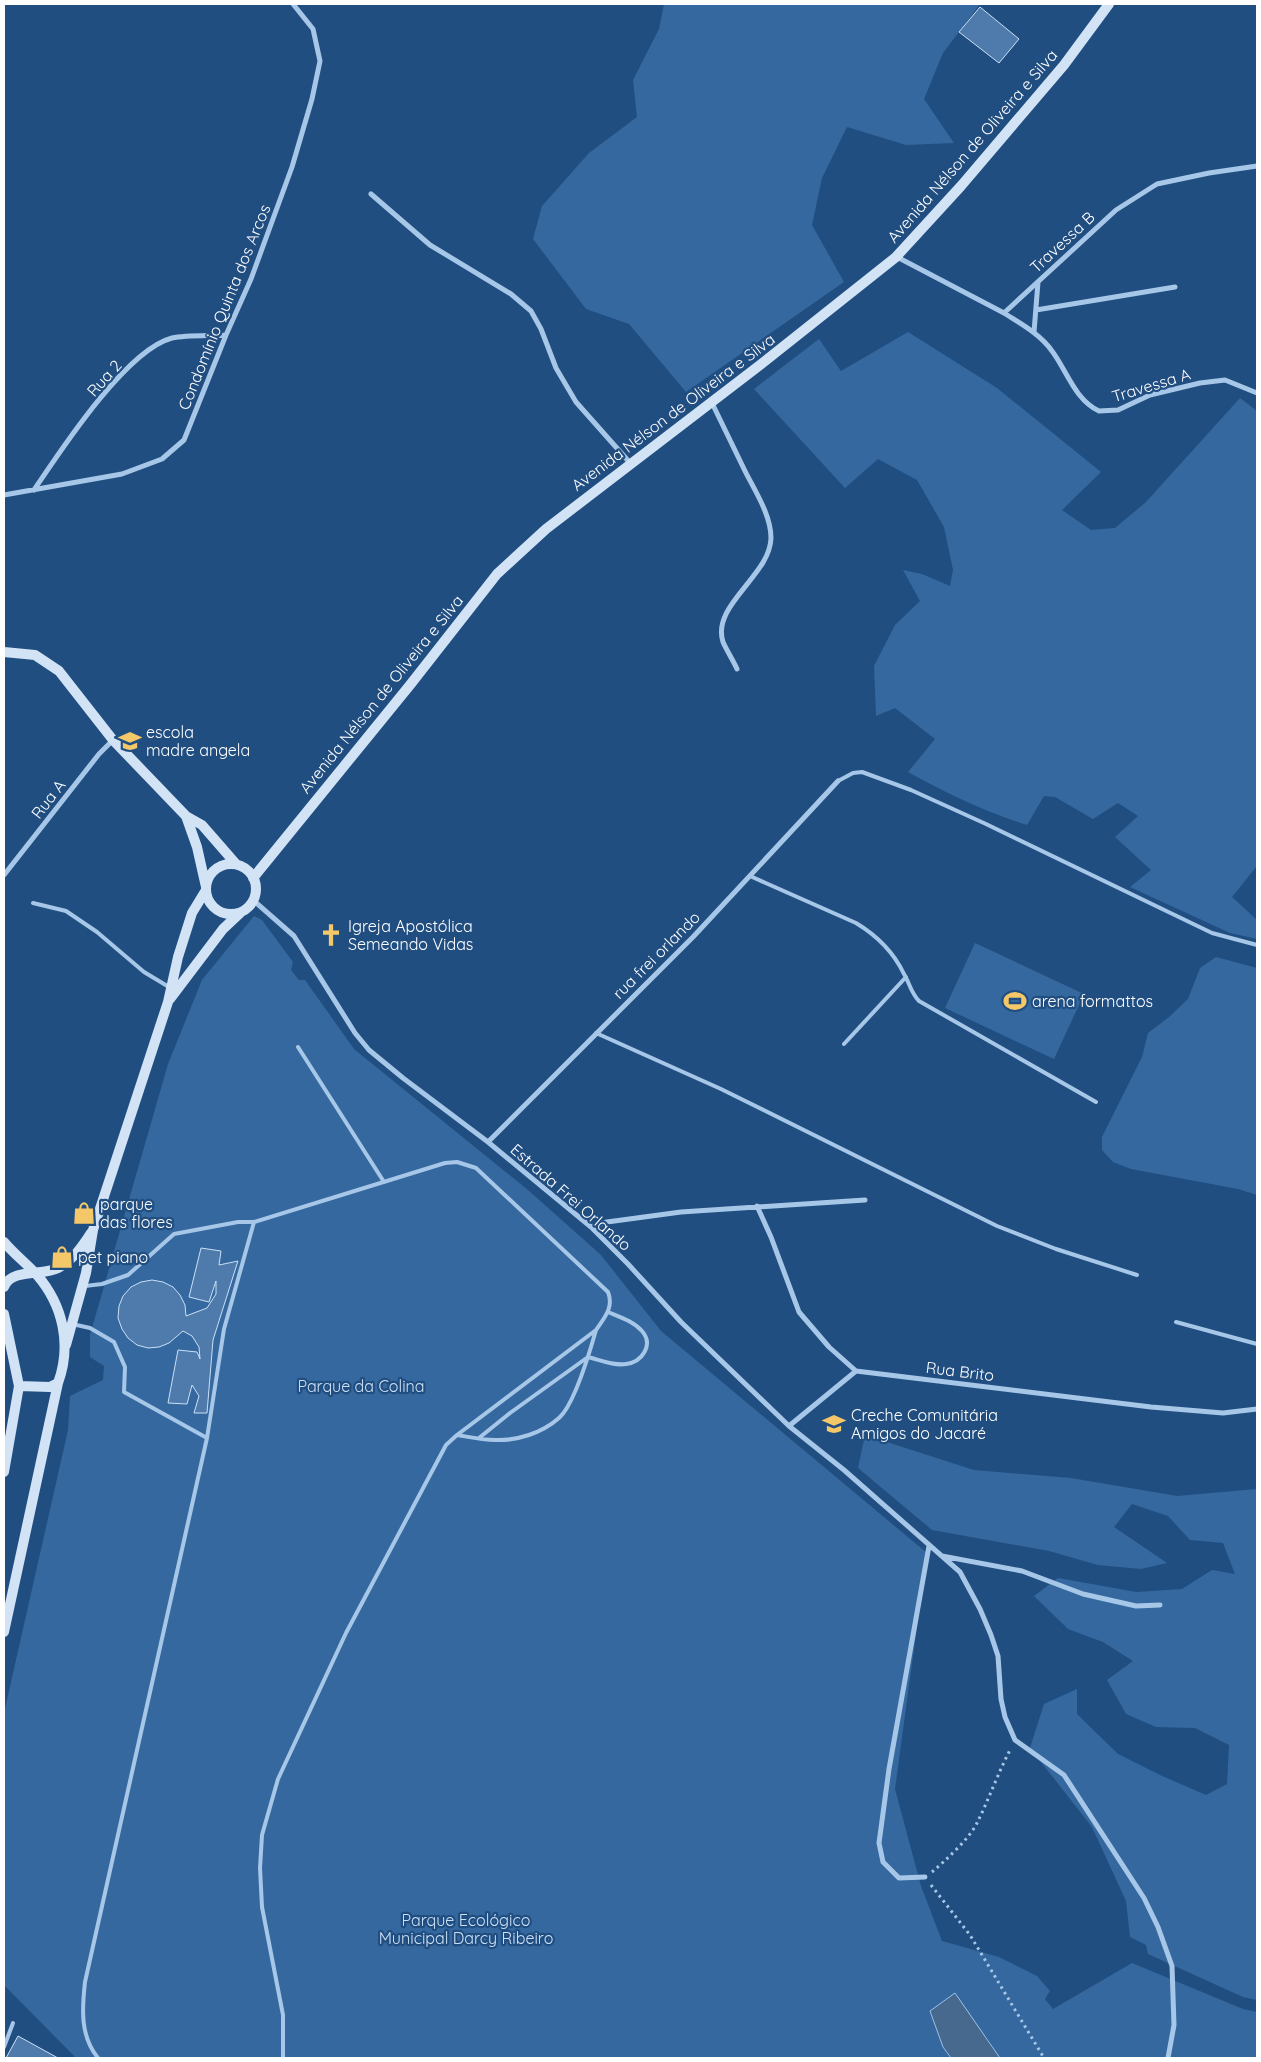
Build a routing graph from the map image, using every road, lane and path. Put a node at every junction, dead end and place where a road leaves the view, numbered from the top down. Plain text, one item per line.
1 (293, 4) edge
2 (1109, 4) edge
3 (1257, 166) edge
4 (371, 194) dead end
5 (896, 257) junction
6 (1038, 282) junction
7 (1175, 287) dead end
8 (1036, 310) junction
9 (1004, 313) junction
10 (1034, 332) junction
11 (226, 335) junction
12 (1257, 393) edge
13 (712, 403) junction
14 (632, 464) junction
15 (34, 490) junction
16 (4, 495) edge
17 (4, 652) edge
18 (737, 669) dead end
19 (114, 740) junction
20 (838, 781) joint
21 (186, 816) junction
22 (236, 864) junction
23 (250, 874) junction
24 (4, 875) edge
25 (750, 876) junction
26 (206, 889) junction
27 (254, 900) junction
28 (33, 903) dead end
29 (240, 913) junction
30 (1257, 945) edge
31 (906, 977) junction
32 (171, 988) junction
33 (168, 1002) junction
34 (596, 1033) junction
35 (844, 1044) dead end
36 (298, 1046) dead end
37 (1096, 1102) dead end
38 (488, 1142) junction
39 (384, 1182) junction
40 (865, 1200) dead end
41 (757, 1206) junction
42 (254, 1222) junction
43 (590, 1227) junction
44 (93, 1230) junction
45 (4, 1242) edge
46 (35, 1273) junction
47 (1137, 1275) dead end
48 (4, 1286) edge
49 (82, 1286) junction
50 (608, 1312) junction
51 (4, 1314) edge
52 (1176, 1322) dead end
53 (72, 1324) junction
54 (596, 1330) junction
55 (1257, 1344) edge
56 (66, 1345) junction
57 (588, 1357) junction
58 (856, 1371) junction
59 (58, 1383) junction
60 (19, 1386) junction
61 (1257, 1409) edge
62 (789, 1426) junction
63 (456, 1434) junction
64 (208, 1438) junction
65 (479, 1438) junction
66 (4, 1472) edge
67 (929, 1546) junction
68 (942, 1556) junction
69 (1160, 1605) dead end
70 (4, 1632) edge
71 (1015, 1740) junction
72 (925, 1877) junction
73 (13, 2023) dead end
74 (4, 2047) edge
75 (98, 2058) edge
76 (283, 2058) edge
77 (1044, 2058) edge
78 (1168, 2058) edge

1 - 11 street, Condomínio Quinta dos Arcos
2 - 5 street, Avenida Nélson de Oliveira e Silva
3 - 6 street, Travessa B
4 - 14 street
5 - 9 street
5 - 13 street, Avenida Nélson de Oliveira e Silva
6 - 8 street
6 - 9 street, Travessa B
7 - 8 street
8 - 10 street
9 - 10 street, Travessa A
10 - 12 street, Travessa A
11 - 15 street, Rua 2
11 - 15 street, Condomínio Quinta dos Arcos
13 - 14 street, Avenida Nélson de Oliveira e Silva
13 - 18 street
14 - 23 street, Avenida Nélson de Oliveira e Silva
15 - 16 street, Condomínio Quinta dos Arcos
17 - 19 street
19 - 21 street
19 - 24 street, Rua A
20 - 25 street, rua frei orlando
20 - 30 lane
21 - 22 street
21 - 26 street
22 - 23 street
22 - 26 street
23 - 27 street
25 - 31 lane
25 - 34 street, rua frei orlando
26 - 29 street
26 - 32 street
27 - 29 street
27 - 38 street, Estrada Frei Orlando
28 - 32 lane
29 - 33 street
31 - 35 lane
31 - 37 lane
32 - 33 street
33 - 44 street
34 - 38 street, rua frei orlando
34 - 47 lane
36 - 39 lane
38 - 43 street, Estrada Frei Orlando
39 - 42 lane
39 - 50 lane
40 - 41 street
41 - 43 street
41 - 58 street
42 - 49 lane
42 - 64 lane
43 - 62 street, Estrada Frei Orlando
44 - 46 street
44 - 49 street
45 - 46 street
46 - 48 street
46 - 56 street
49 - 53 street
50 - 54 lane
50 - 57 lane
51 - 60 street
52 - 55 lane
53 - 56 street
53 - 64 lane
54 - 57 lane
54 - 63 lane
56 - 59 street
57 - 65 lane
57 - 65 lane
58 - 61 street, Rua Brito
58 - 62 street
59 - 60 street
59 - 70 street
60 - 66 street
62 - 67 street, Estrada Frei Orlando
63 - 65 lane
63 - 76 lane
64 - 75 lane
67 - 68 street, Estrada Frei Orlando
67 - 72 street
68 - 69 street
68 - 71 street, Estrada Frei Orlando
71 - 72 path
71 - 78 street
72 - 77 path
73 - 74 lane

